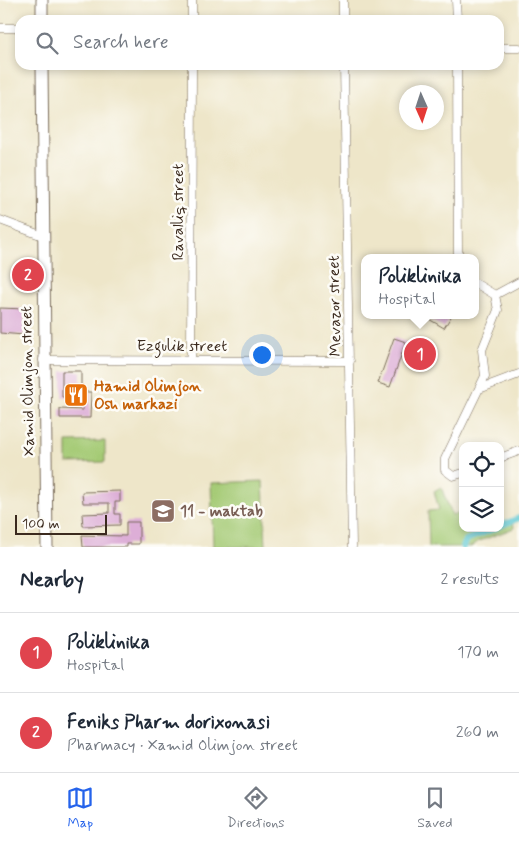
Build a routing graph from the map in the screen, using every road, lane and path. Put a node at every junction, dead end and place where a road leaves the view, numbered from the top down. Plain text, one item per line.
1 (42, 0) edge
2 (192, 0) edge
3 (343, 0) edge
4 (456, 0) edge
5 (42, 15) edge
6 (192, 15) edge
7 (343, 15) edge
8 (456, 15) edge
9 (0, 28) edge
10 (15, 28) edge
11 (504, 48) edge
12 (519, 48) edge
13 (42, 70) edge
14 (192, 70) edge
15 (344, 70) edge
16 (457, 70) edge
17 (0, 220) edge
18 (43, 236) junction
19 (458, 254) edge
20 (519, 282) edge
21 (479, 285) edge
22 (495, 295) junction
23 (191, 359) junction
24 (43, 360) junction
25 (350, 361) junction
26 (519, 374) edge
27 (479, 389) junction
28 (519, 451) edge
29 (504, 457) edge
30 (459, 474) edge
31 (47, 547) edge
32 (352, 547) edge

1 - 5 main road
2 - 6 street
3 - 7 street
4 - 8 street
9 - 10 street
11 - 12 street
13 - 18 main road, Xamid Olimjon street
14 - 23 street, Ravalliq street
15 - 25 street, Mevazor street
16 - 19 street
17 - 18 street
18 - 24 main road, Xamid Olimjon street
20 - 22 street
21 - 22 street
22 - 27 street
23 - 24 street, Ezgulik street
23 - 25 street, Ezgulik street
24 - 31 main road, Xamid Olimjon street
25 - 32 street, Mevazor street
26 - 27 street
27 - 30 street
28 - 29 street

